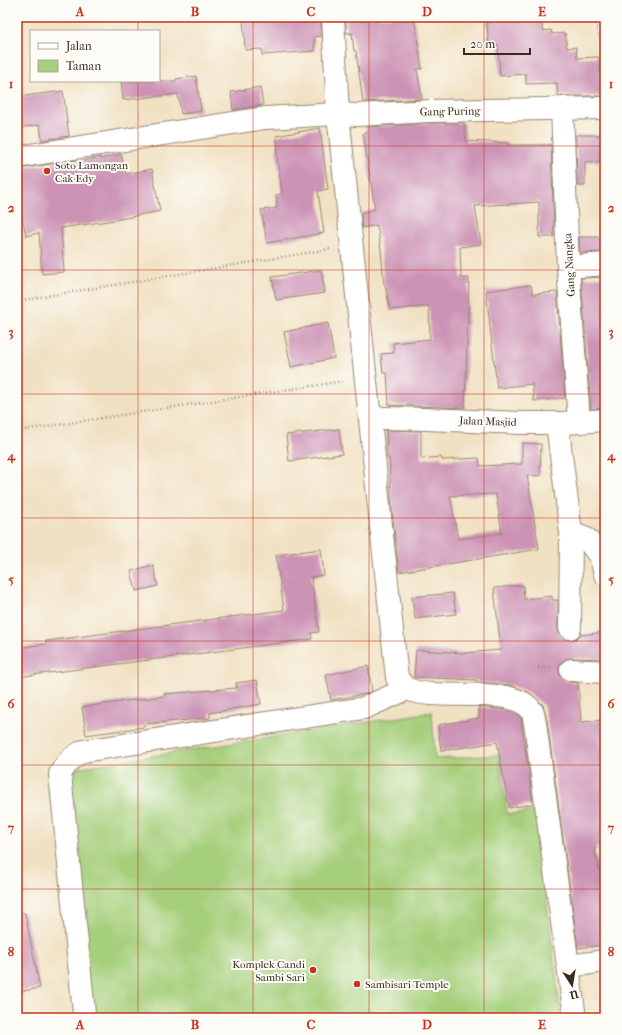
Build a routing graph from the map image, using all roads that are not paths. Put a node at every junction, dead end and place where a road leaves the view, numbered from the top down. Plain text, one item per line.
1 (334, 17) edge
2 (603, 17) edge
3 (605, 34) edge
4 (562, 108) junction
5 (605, 108) edge
6 (338, 114) junction
7 (17, 157) edge
8 (605, 264) edge
9 (568, 267) junction
10 (370, 418) junction
11 (605, 420) edge
12 (579, 421) junction
13 (557, 423) junction
14 (571, 533) junction
15 (605, 574) edge
16 (570, 628) dead end
17 (571, 670) dead end
18 (605, 672) edge
19 (407, 689) junction
20 (605, 961) edge
21 (569, 966) junction
22 (83, 1018) edge
23 (575, 1018) edge

1 - 6 street
2 - 3 lane
4 - 5 street, Gang Puring
4 - 6 street, Gang Puring
4 - 9 street, Gang Nangka
6 - 7 street, Gang Puring
6 - 10 street
8 - 9 street
9 - 12 street, Gang Nangka
10 - 13 street, Jalan Masjid
10 - 19 street
11 - 12 street, Jalan Masjid
12 - 13 street, Jalan Masjid
13 - 14 street
14 - 15 street
14 - 16 street
17 - 18 street
19 - 21 street
19 - 22 street
20 - 21 street
21 - 23 street

